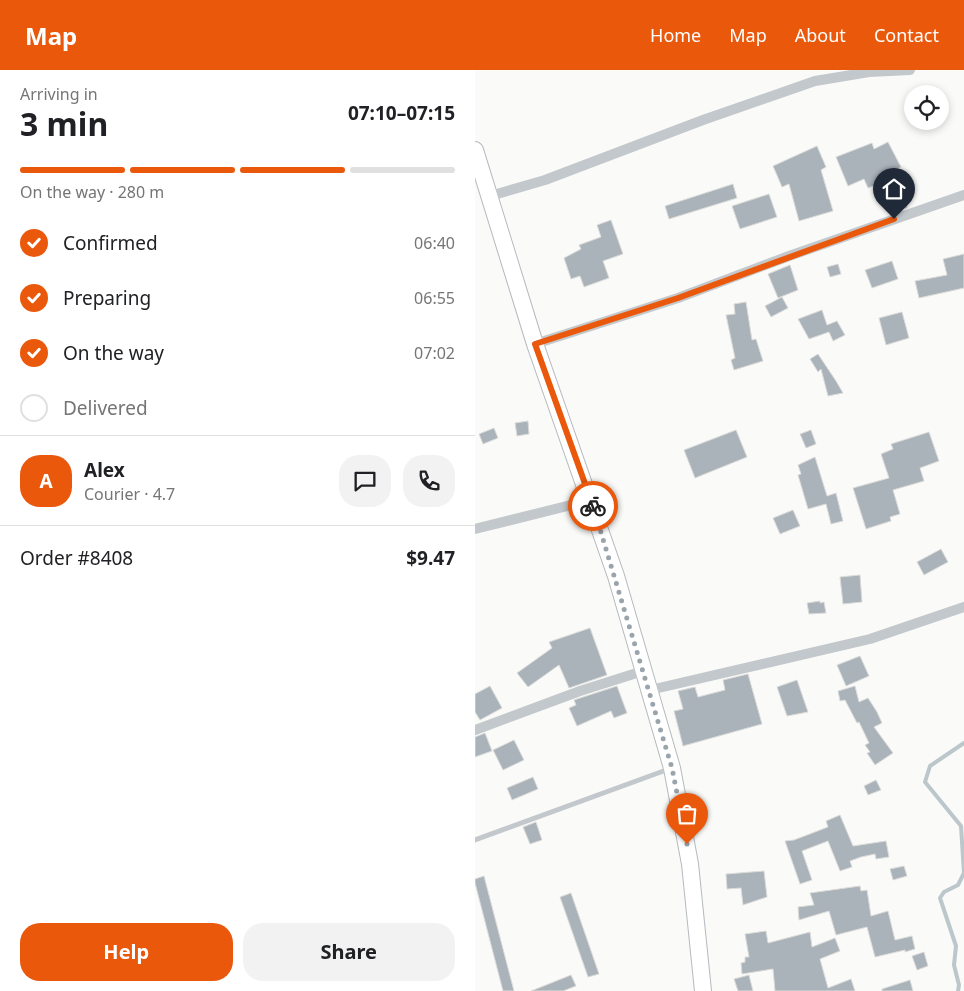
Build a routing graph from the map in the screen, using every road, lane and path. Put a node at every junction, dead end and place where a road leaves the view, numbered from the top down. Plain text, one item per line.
1 (910, 70) edge
2 (475, 150) edge
3 (479, 177) edge
4 (964, 195) edge
5 (490, 196) junction
6 (535, 344) junction
7 (591, 500) junction
8 (475, 529) edge
9 (964, 607) edge
10 (643, 672) junction
11 (649, 690) junction
12 (475, 730) edge
13 (672, 768) junction
14 (475, 840) edge
15 (703, 991) edge

1 - 5 street
2 - 3 main road
3 - 5 main road
4 - 6 street
5 - 6 main road
6 - 7 main road
7 - 8 street
7 - 10 main road
9 - 11 street
10 - 11 main road
10 - 12 street
11 - 13 main road
13 - 14 lane
13 - 15 main road

